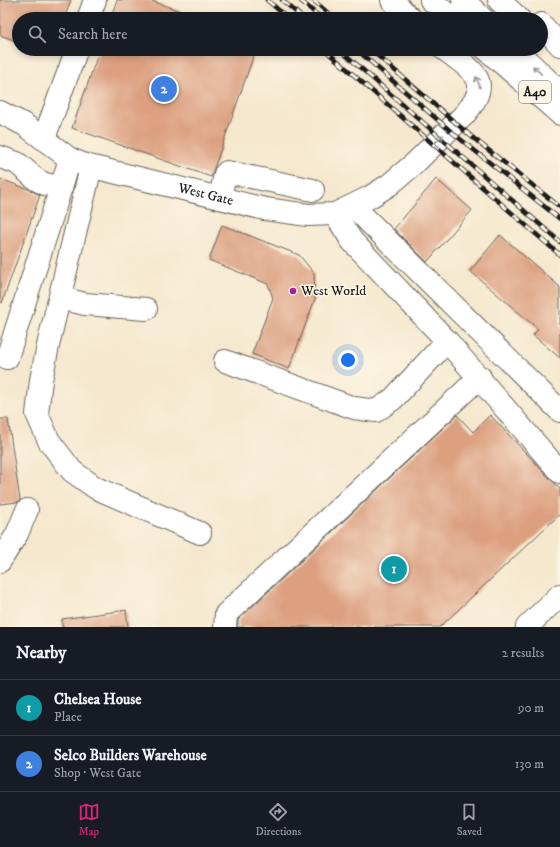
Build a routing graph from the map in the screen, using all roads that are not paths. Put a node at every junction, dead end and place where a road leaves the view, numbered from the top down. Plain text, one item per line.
1 (95, 0) edge
2 (392, 0) edge
3 (431, 0) edge
4 (463, 0) edge
5 (499, 0) edge
6 (519, 0) edge
7 (91, 12) edge
8 (404, 12) edge
9 (444, 12) edge
10 (476, 12) edge
11 (512, 12) edge
12 (530, 12) edge
13 (548, 32) edge
14 (548, 45) edge
15 (560, 45) edge
16 (74, 56) edge
17 (453, 56) edge
18 (494, 56) edge
19 (521, 56) edge
20 (560, 56) edge
21 (560, 92) edge
22 (0, 112) edge
23 (560, 114) edge
24 (44, 138) junction
25 (0, 157) edge
26 (70, 159) junction
27 (91, 167) junction
28 (61, 188) junction
29 (313, 190) dead end
30 (220, 198) junction
31 (344, 210) junction
32 (60, 298) junction
33 (146, 309) dead end
34 (447, 341) junction
35 (7, 358) dead end
36 (225, 361) dead end
37 (480, 378) junction
38 (560, 410) edge
39 (560, 472) edge
40 (27, 510) dead end
41 (200, 533) dead end
42 (0, 561) edge
43 (560, 595) edge
44 (225, 627) edge
45 (527, 627) edge

1 - 7 main road
2 - 8 main road
3 - 9 main road
4 - 10 main road
5 - 11 main road
6 - 12 main road
13 - 15 main road
14 - 20 main road
16 - 24 main road
31 -> 17 main road, West Gate
18 - 23 main road, A40
21 -> 19 main road, A40
22 - 24 main road, West Gate
24 - 26 main road, West Gate
25 - 28 main road
26 - 27 main road, West Gate
26 - 28 main road
27 - 30 main road, West Gate
27 - 32 main road
28 - 35 main road
29 - 30 main road
30 - 31 main road, West Gate
31 - 34 main road
31 - 38 main road
32 - 33 main road
32 - 41 main road
34 - 36 main road
34 - 37 main road
37 - 39 main road
37 - 44 main road
40 - 42 main road
43 - 45 main road

